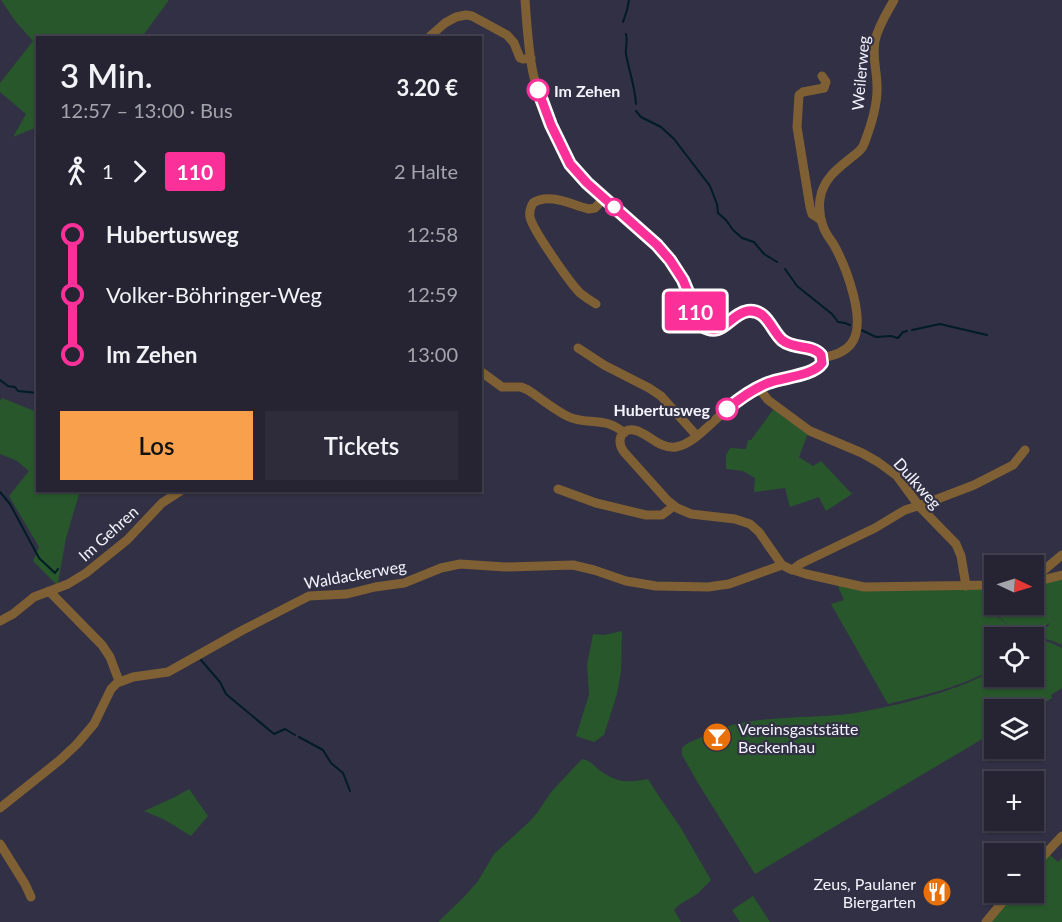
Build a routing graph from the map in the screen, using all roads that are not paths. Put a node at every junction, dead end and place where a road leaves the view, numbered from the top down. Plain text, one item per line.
1 (525, 0) edge
2 (894, 0) edge
3 (430, 36) edge
4 (531, 58) junction
5 (822, 76) dead end
6 (604, 198) junction
7 (821, 220) junction
8 (596, 304) dead end
9 (578, 348) dead end
10 (822, 358) junction
11 (482, 372) edge
12 (758, 387) junction
13 (624, 433) junction
14 (697, 435) junction
15 (1025, 450) dead end
16 (558, 489) dead end
17 (179, 492) edge
18 (674, 506) junction
19 (919, 506) junction
20 (1062, 555) edge
21 (782, 565) junction
22 (792, 570) junction
23 (1044, 570) edge
24 (1062, 575) edge
25 (1044, 580) edge
26 (984, 585) edge
27 (966, 586) junction
28 (49, 591) junction
29 (0, 621) edge
30 (119, 681) junction
31 (0, 808) edge
32 (1062, 836) edge
33 (0, 844) edge
34 (1044, 855) edge
35 (31, 897) dead end
36 (1002, 903) edge
37 (986, 922) edge

1 - 4 street
2 - 7 street, Weilerweg
3 - 4 street
4 - 6 street
5 - 7 street
6 - 8 street
6 - 10 street
7 - 10 street
9 - 14 street
10 - 12 street
11 - 13 street
12 - 14 street
12 - 19 street, Dulkweg
13 - 14 street
13 - 18 street
15 - 19 street
16 - 18 street
17 - 28 street, Im Gehren
18 - 21 street
19 - 22 street
19 - 27 street, Dulkweg
20 - 23 street
21 - 22 street
21 - 30 street, Waldackerweg
22 - 27 street
24 - 25 street
26 - 27 street
28 - 29 street, Im Gehren
28 - 30 street
30 - 31 street
32 - 34 street
33 - 35 street
36 - 37 street

